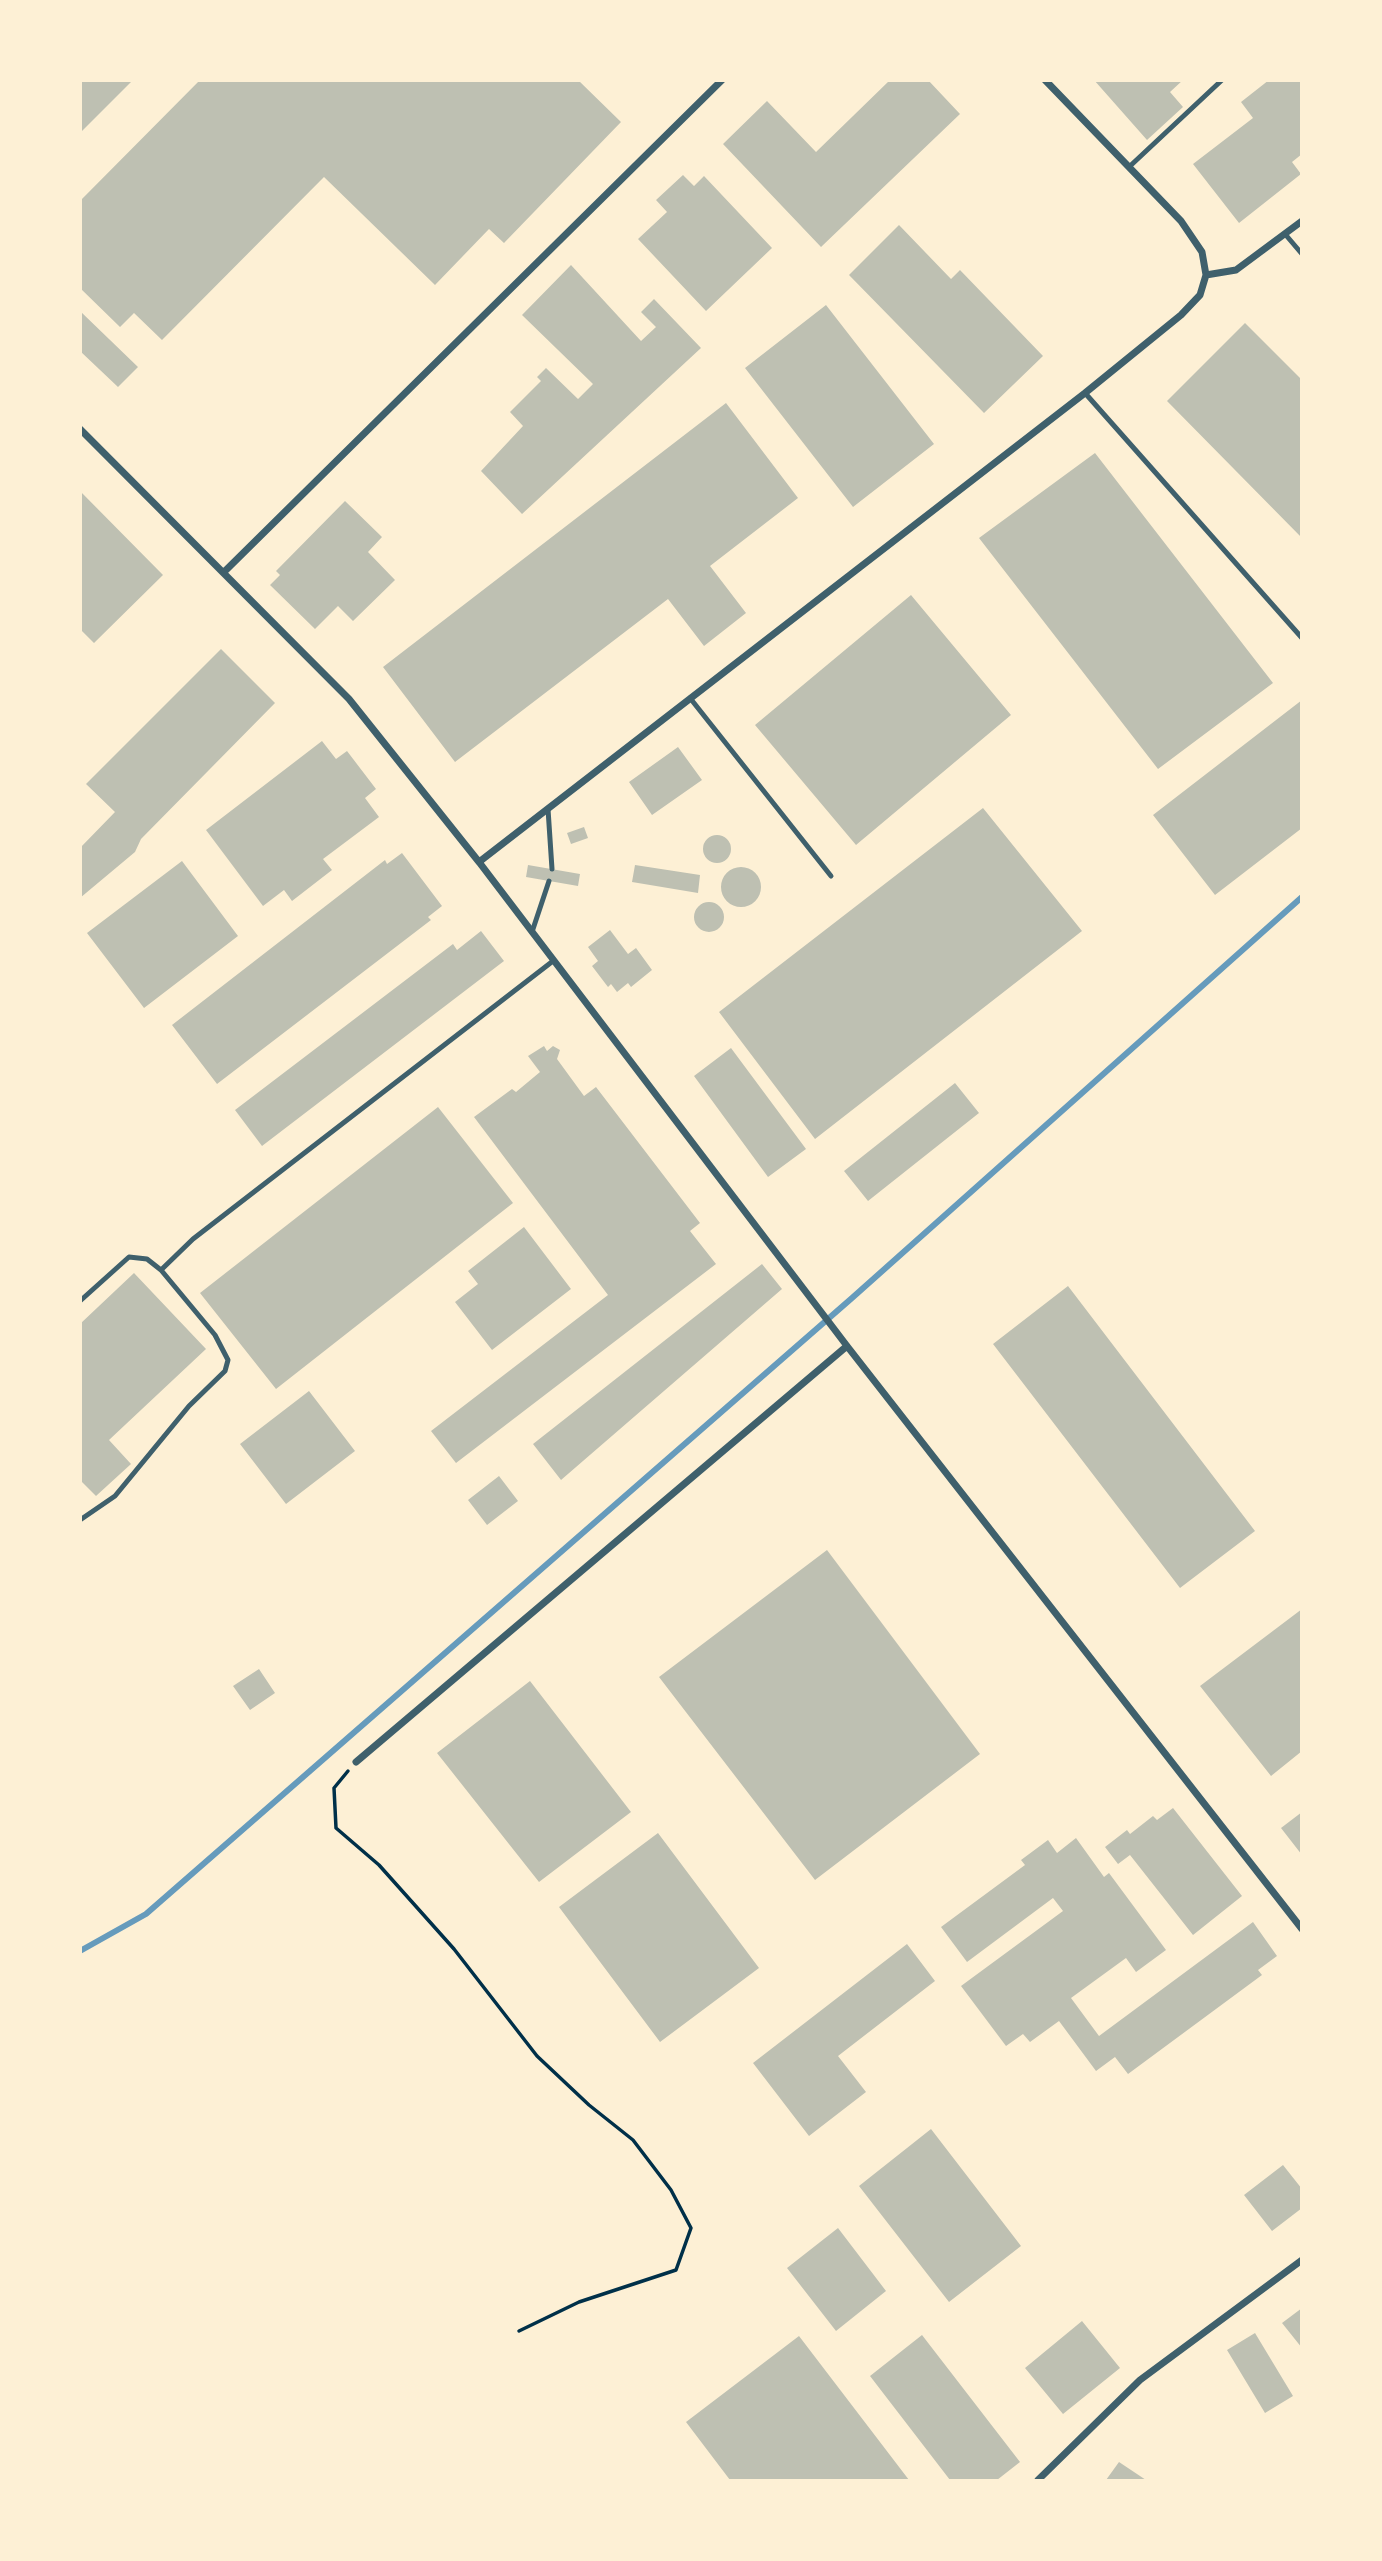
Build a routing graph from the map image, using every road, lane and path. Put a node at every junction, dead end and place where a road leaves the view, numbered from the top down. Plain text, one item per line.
1 (722, 80) edge
2 (1045, 80) edge
3 (1222, 80) edge
4 (1129, 167) junction
5 (1301, 221) edge
6 (1285, 234) junction
7 (1301, 254) edge
8 (1206, 275) junction
9 (1084, 393) junction
10 (80, 429) edge
11 (224, 572) junction
12 (1301, 638) edge
13 (691, 698) junction
14 (548, 808) junction
15 (479, 862) junction
16 (552, 869) dead end
17 (831, 876) dead end
18 (549, 881) dead end
19 (532, 932) junction
20 (553, 961) junction
21 (161, 1270) junction
22 (80, 1301) edge
23 (847, 1346) junction
24 (80, 1520) edge
25 (356, 1762) joint
26 (1301, 1929) edge
27 (1301, 2260) edge
28 (519, 2331) dead end
29 (1038, 2480) edge

1 - 11 street
2 - 4 street
3 - 4 lane
4 - 8 street
5 - 6 street
6 - 7 lane
6 - 8 street
8 - 9 street
9 - 12 lane
9 - 13 street
10 - 11 street
11 - 15 street
13 - 14 street
13 - 17 lane
14 - 15 street
14 - 16 lane
15 - 19 street
18 - 19 lane
19 - 20 street
20 - 21 lane
20 - 23 street
21 - 22 lane
21 - 24 lane
23 - 25 street
23 - 26 street
25 - 28 path
27 - 29 street

